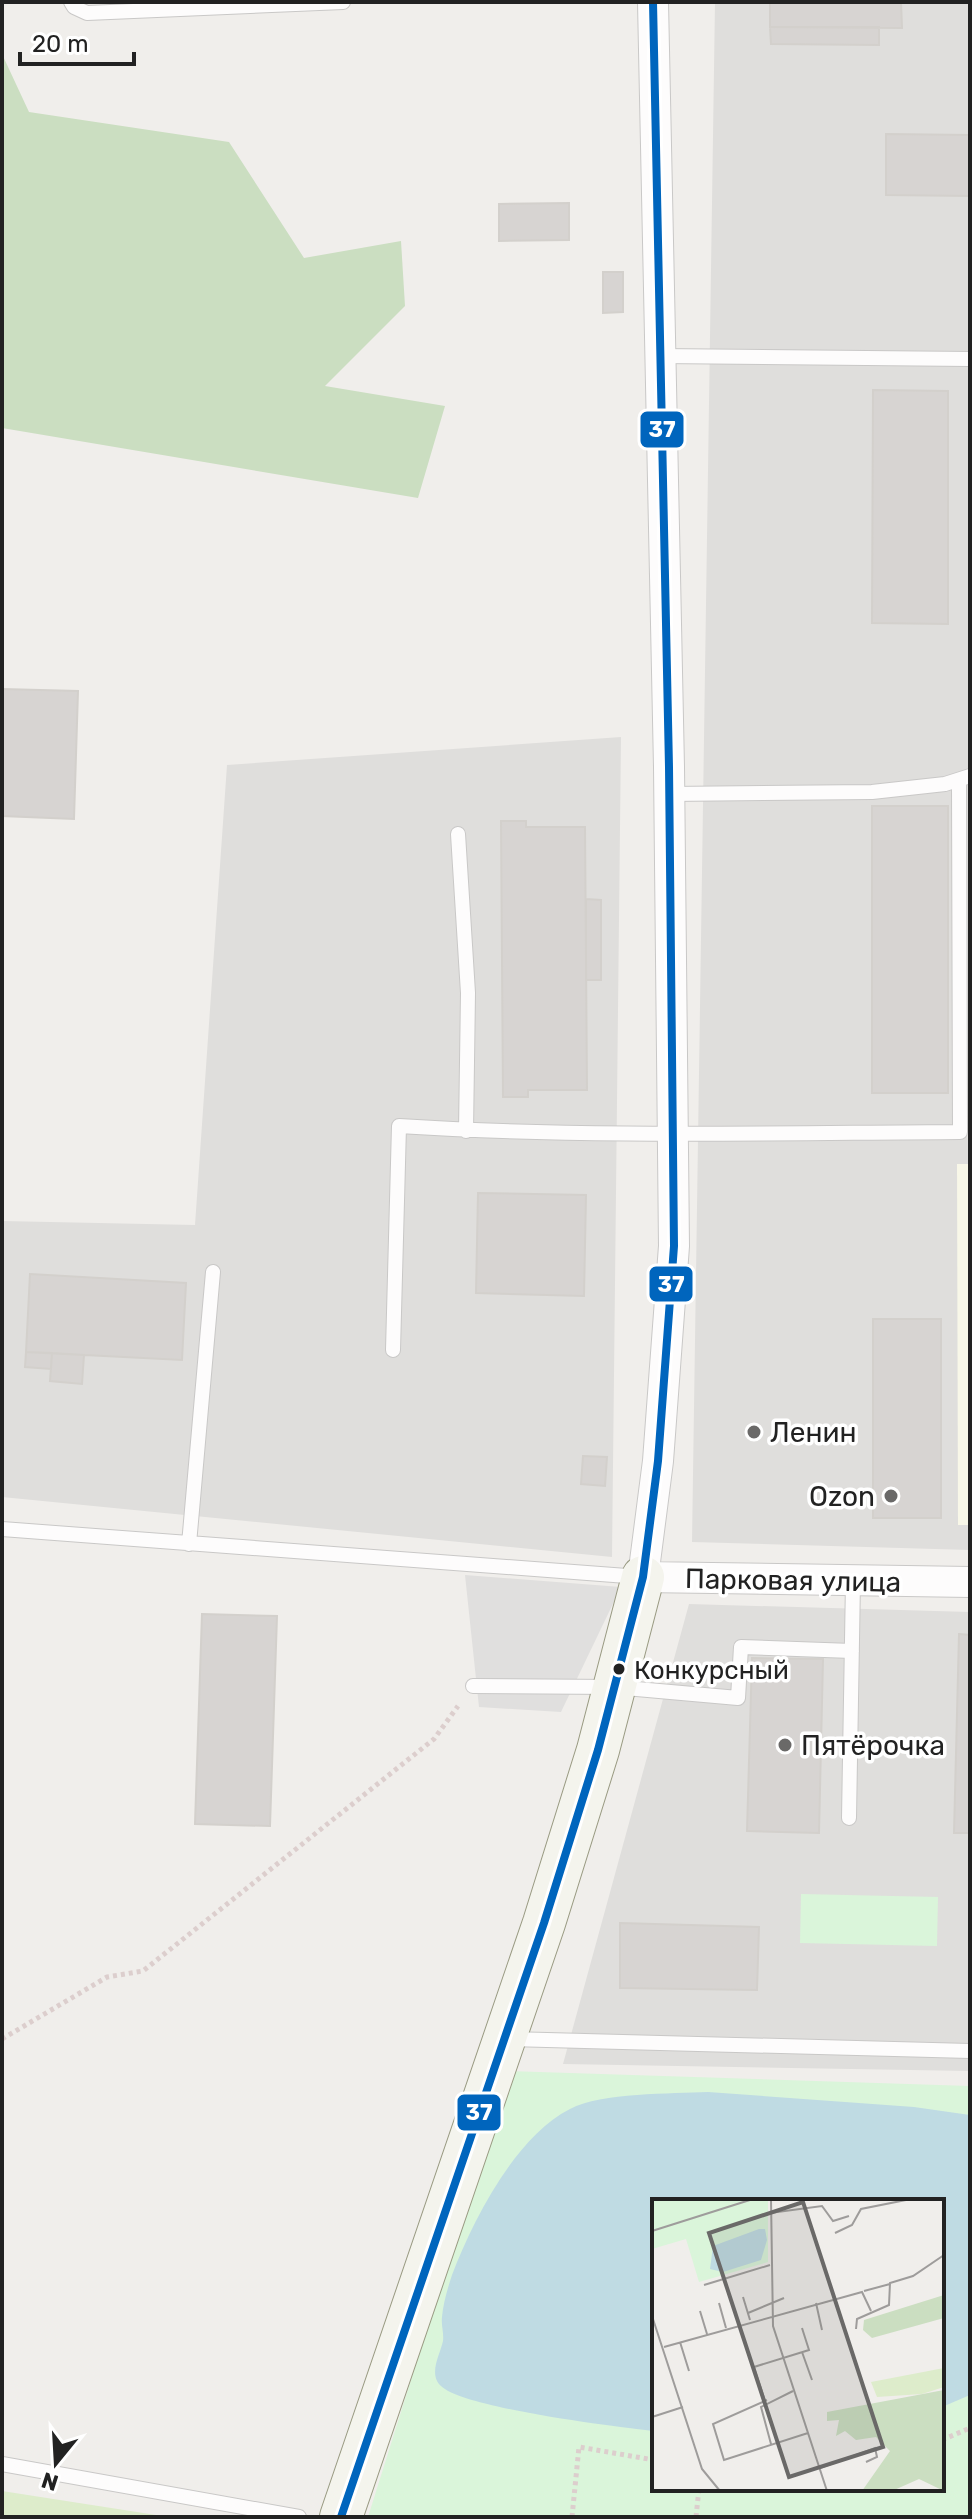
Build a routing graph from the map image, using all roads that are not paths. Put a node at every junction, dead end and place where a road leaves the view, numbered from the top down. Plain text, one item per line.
1 (71, 2) edge
2 (343, 2) edge
3 (653, 2) edge
4 (659, 356) junction
5 (970, 359) edge
6 (961, 782) edge
7 (669, 794) junction
8 (458, 834) dead end
9 (466, 1131) junction
10 (673, 1134) junction
11 (213, 1272) dead end
12 (393, 1350) dead end
13 (2, 1529) edge
14 (189, 1544) junction
15 (643, 1577) junction
16 (853, 1581) junction
17 (970, 1582) edge
18 (852, 1651) junction
19 (473, 1686) road end
20 (614, 1687) junction
21 (849, 1818) dead end
22 (504, 2039) junction
23 (970, 2051) edge
24 (2, 2464) edge
25 (299, 2517) edge
26 (341, 2517) edge

1 - 2 lane
3 - 4 street
4 - 5 lane
4 - 7 street
6 - 7 lane
6 - 10 lane
7 - 10 street
8 - 9 lane
9 - 10 lane
9 - 12 lane
10 - 15 street
11 - 14 lane
13 - 14 lane
14 - 15 lane
15 - 16 street, Парковая улица
15 - 20 street, Парковая улица
16 - 17 street, Парковая улица
16 - 18 lane
18 - 20 lane
18 - 21 lane
19 - 20 lane
20 - 22 street, Парковая улица
22 - 23 lane
22 - 26 street, Парковая улица
24 - 25 lane

